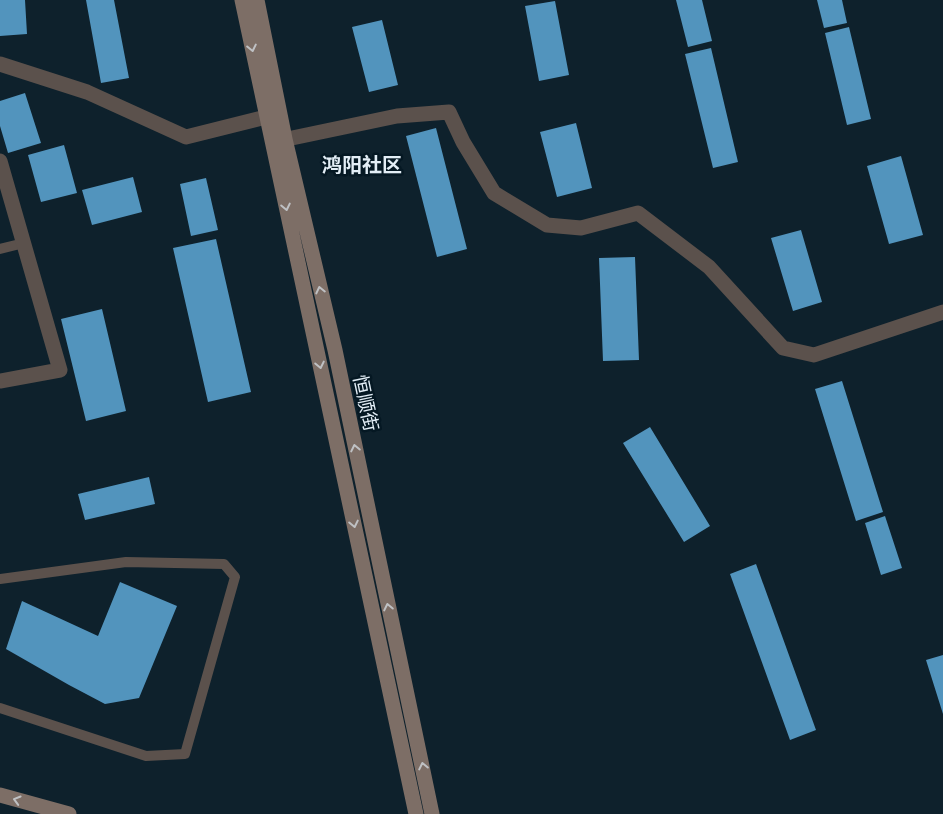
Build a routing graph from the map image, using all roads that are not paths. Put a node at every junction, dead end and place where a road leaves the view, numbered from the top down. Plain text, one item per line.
1 (242, 0) edge
2 (257, 0) edge
3 (0, 64) edge
4 (266, 117) junction
5 (279, 141) junction
6 (0, 161) edge
7 (24, 243) junction
8 (0, 249) edge
9 (943, 312) edge
10 (0, 381) edge
11 (0, 579) edge
12 (0, 708) edge
13 (0, 795) edge
14 (69, 814) edge
15 (416, 814) edge
16 (432, 814) edge

1 -> 4 street, 恒顺街
2 - 5 street, 恒顺街
3 - 4 street
4 - 5 street, 恒顺街
5 - 9 street
5 -> 15 street, 恒顺街
16 -> 5 street, 恒顺街
6 - 7 street
7 - 8 lane
7 - 10 street
11 - 12 lane
14 -> 13 street

